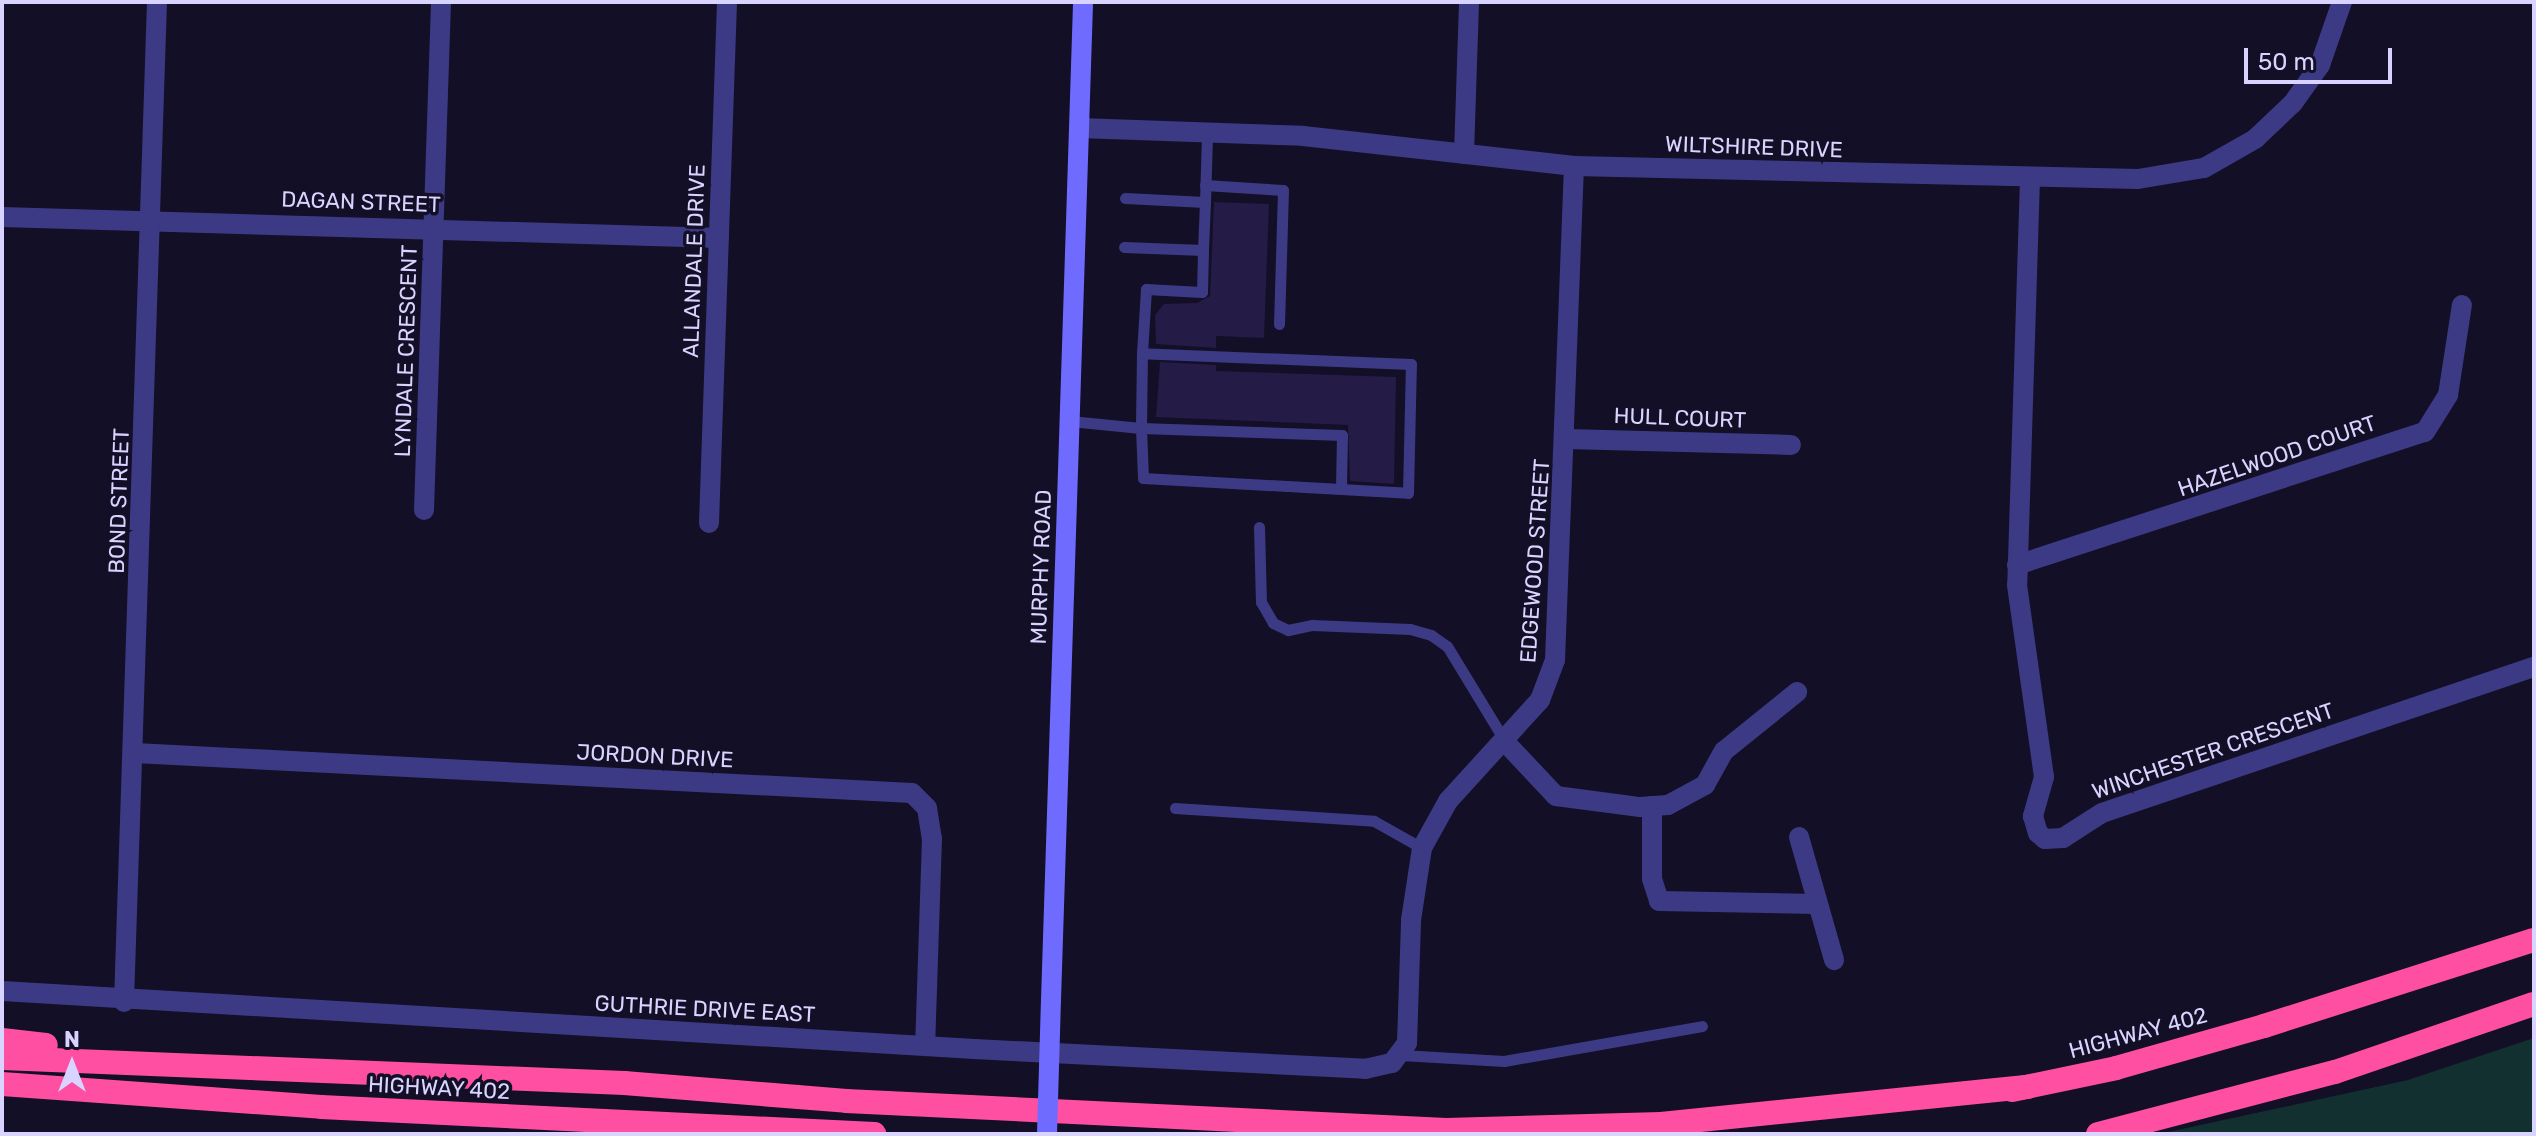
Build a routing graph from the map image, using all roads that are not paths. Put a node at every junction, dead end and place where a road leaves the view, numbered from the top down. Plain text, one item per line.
1 (157, 2) edge
2 (441, 2) edge
3 (727, 2) edge
4 (1083, 2) edge
5 (1469, 2) edge
6 (2342, 2) edge
7 (1079, 128) junction
8 (1207, 133) junction
9 (1464, 154) junction
10 (1574, 166) junction
11 (2030, 179) junction
12 (1205, 185) junction
13 (1125, 198) dead end
14 (1205, 202) junction
15 (2, 217) edge
16 (151, 221) junction
17 (434, 228) junction
18 (719, 238) junction
19 (1124, 247) dead end
20 (1203, 250) junction
21 (2462, 305) dead end
22 (1279, 324) dead end
23 (1142, 353) junction
24 (1070, 421) junction
25 (1141, 428) junction
26 (1566, 439) junction
27 (1791, 445) dead end
28 (1341, 489) junction
29 (424, 510) dead end
30 (709, 523) dead end
31 (1259, 527) dead end
32 (2017, 565) junction
33 (2534, 667) edge
34 (1797, 692) dead end
35 (1506, 743) junction
36 (135, 753) junction
37 (1652, 806) junction
38 (1175, 808) dead end
39 (1799, 837) dead end
40 (1422, 848) junction
41 (1817, 904) junction
42 (2534, 940) edge
43 (1834, 960) dead end
44 (2, 991) edge
45 (124, 1002) junction
46 (2534, 1004) edge
47 (1702, 1026) dead end
48 (2, 1040) edge
49 (925, 1046) junction
50 (1401, 1055) junction
51 (2, 1058) edge
52 (223, 1063) junction
53 (2, 1084) edge
54 (2028, 1087) junction
55 (2, 1099) edge
56 (321, 1107) junction
57 (874, 1134) edge
58 (1047, 1134) edge
59 (1745, 1134) edge
60 (2098, 1134) edge

1 - 16 street, BOND STREET
2 - 17 street, LYNDALE CRESCENT
3 - 18 street, ALLANDALE DRIVE
4 - 7 street, MURPHY ROAD
5 - 9 street
6 - 11 street, WILTSHIRE DRIVE
7 - 8 street, WILTSHIRE DRIVE
7 - 24 street, MURPHY ROAD
8 - 9 street, WILTSHIRE DRIVE
8 - 12 lane
9 - 10 street, WILTSHIRE DRIVE
10 - 11 street, WILTSHIRE DRIVE
10 - 26 street, EDGEWOOD STREET
11 - 32 street, WINCHESTER CRESCENT
12 - 14 lane
12 - 22 lane
13 - 14 lane
14 - 20 lane
15 - 16 street, DAGAN STREET
16 - 17 street, DAGAN STREET
16 - 36 street, BOND STREET
17 - 18 street, DAGAN STREET
17 - 29 street, LYNDALE CRESCENT
18 - 30 street, ALLANDALE DRIVE
19 - 20 lane
20 - 23 lane
21 - 32 street, HAZELWOOD COURT
23 - 25 lane
23 - 28 lane
24 - 25 lane
24 - 58 street, MURPHY ROAD, bridge
25 - 28 lane
25 - 28 lane
26 - 27 street, HULL COURT
26 - 35 street, EDGEWOOD STREET
31 - 35 lane
32 - 33 street, WINCHESTER CRESCENT
34 - 37 street
35 - 37 street
35 - 40 street, EDGEWOOD STREET
36 - 45 street, BOND STREET
36 - 49 street, JORDON DRIVE
37 - 41 street
38 - 40 lane
39 - 41 street
40 - 50 street, EDGEWOOD STREET
41 - 43 street
42 - 54 highway, HIGHWAY 402
44 - 45 street, GUTHRIE DRIVE EAST
45 - 49 street, GUTHRIE DRIVE EAST
46 - 60 highway
47 - 50 lane
48 - 52 highway
49 - 50 street, GUTHRIE DRIVE EAST
51 - 52 highway
52 - 54 highway
53 - 56 highway, HIGHWAY 402
54 - 59 highway, HIGHWAY 402
55 - 56 highway
56 - 57 highway, HIGHWAY 402

